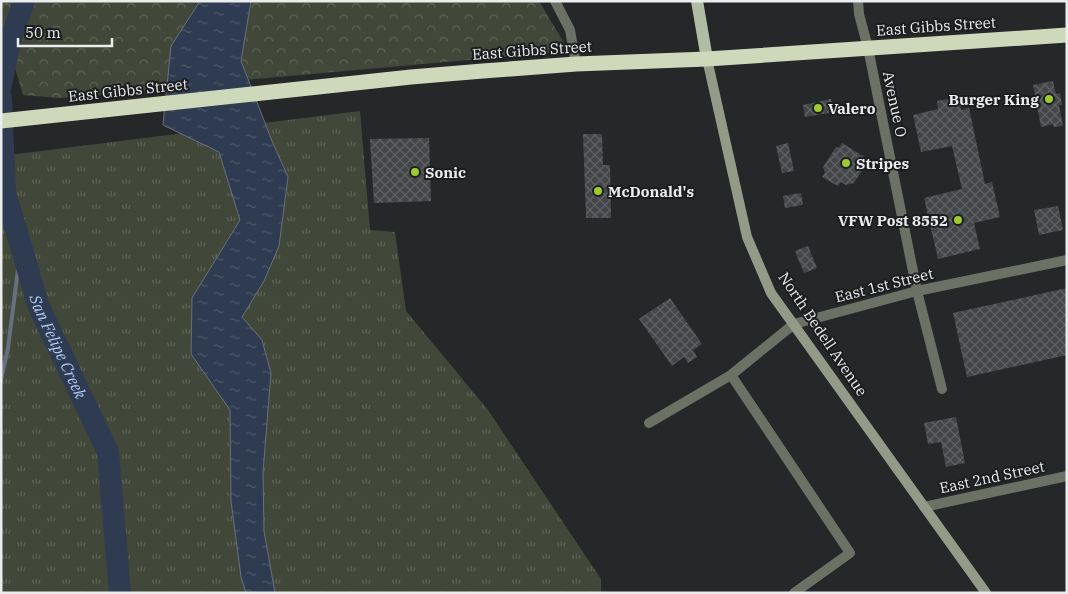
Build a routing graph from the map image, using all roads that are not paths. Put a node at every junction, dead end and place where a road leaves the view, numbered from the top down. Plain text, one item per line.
1 (555, 1) edge
2 (697, 1) edge
3 (858, 1) edge
4 (1067, 35) edge
5 (868, 48) junction
6 (707, 59) junction
7 (576, 64) junction
8 (1, 121) edge
9 (1067, 260) edge
10 (917, 291) junction
11 (794, 324) junction
12 (731, 375) junction
13 (942, 389) dead end
14 (648, 423) dead end
15 (1067, 476) edge
16 (924, 507) junction
17 (984, 592) edge
18 (794, 593) edge

1 - 7 street
2 - 6 main road, North Bedell Avenue
3 - 5 street, Avenue O
4 - 5 highway, East Gibbs Street
5 - 6 highway, East Gibbs Street
5 - 10 street, Avenue O
6 - 7 highway, East Gibbs Street
6 - 11 main road, North Bedell Avenue
7 - 8 highway, East Gibbs Street
9 - 10 street, East 1st Street
10 - 11 street, East 1st Street
10 - 13 street, Avenue O
11 - 12 street, East 1st Street
11 - 16 main road, North Bedell Avenue
12 - 14 street, East 1st Street
12 - 18 street
15 - 16 street, East 2nd Street
16 - 17 main road, North Bedell Avenue

